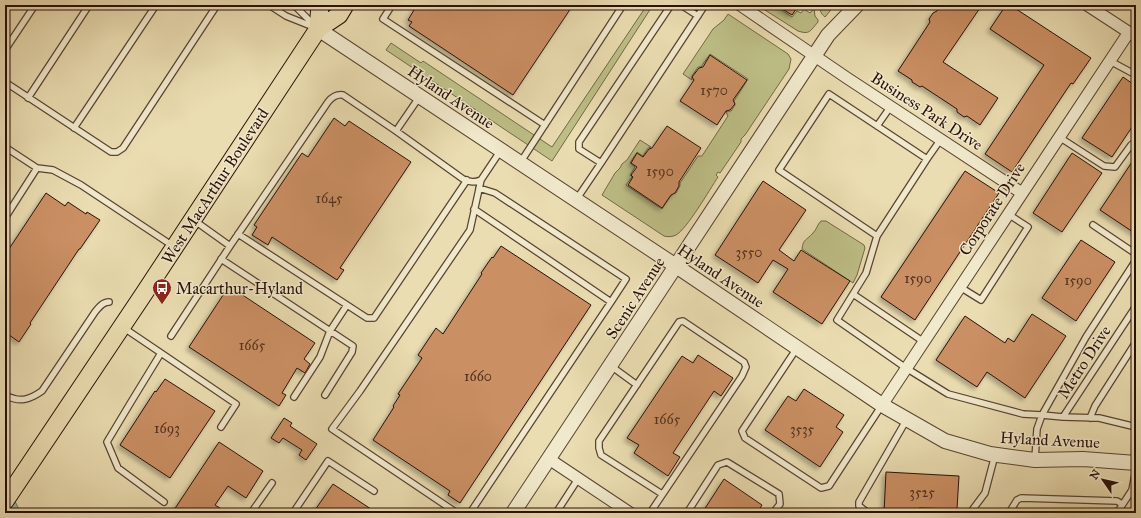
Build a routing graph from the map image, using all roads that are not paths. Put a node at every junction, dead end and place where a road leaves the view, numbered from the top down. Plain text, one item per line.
1 (35, 5) edge
2 (89, 5) edge
3 (156, 5) edge
4 (217, 5) edge
5 (269, 5) edge
6 (294, 5) edge
7 (320, 5) edge
8 (345, 5) edge
9 (392, 5) edge
10 (624, 5) edge
11 (675, 5) edge
12 (681, 5) edge
13 (705, 5) edge
14 (740, 5) edge
15 (857, 5) edge
16 (1087, 5) edge
17 (698, 16) junction
18 (318, 29) junction
19 (1132, 35) edge
20 (5, 50) edge
21 (815, 56) junction
22 (1110, 61) junction
23 (1136, 75) edge
24 (5, 82) edge
25 (420, 96) junction
26 (28, 98) junction
27 (891, 106) junction
28 (545, 125) junction
29 (878, 126) junction
30 (74, 128) junction
31 (396, 132) junction
32 (1059, 136) junction
33 (941, 139) junction
34 (1136, 141) edge
35 (5, 147) edge
36 (501, 150) junction
37 (927, 160) junction
38 (520, 163) junction
39 (601, 163) junction
40 (37, 168) junction
41 (467, 180) junction
42 (481, 180) junction
43 (479, 188) junction
44 (1022, 193) junction
45 (576, 200) junction
46 (474, 209) junction
47 (1008, 214) junction
48 (5, 218) edge
49 (193, 220) junction
50 (1093, 225) dead end
51 (238, 234) junction
52 (877, 236) junction
53 (230, 246) junction
54 (175, 247) junction
55 (1136, 254) edge
56 (221, 259) junction
57 (1136, 260) edge
58 (676, 266) junction
59 (960, 287) junction
60 (853, 294) junction
61 (109, 302) dead end
62 (611, 302) junction
63 (347, 305) junction
64 (1136, 306) edge
65 (122, 327) junction
66 (330, 331) junction
67 (171, 336) dead end
68 (924, 342) junction
69 (1136, 342) edge
70 (797, 348) junction
71 (161, 353) junction
72 (611, 366) junction
73 (906, 368) junction
74 (637, 385) junction
75 (5, 395) edge
76 (325, 395) dead end
77 (294, 397) dead end
78 (882, 405) junction
79 (1042, 415) junction
80 (1063, 417) junction
81 (1090, 418) junction
82 (907, 419) junction
83 (1136, 426) edge
84 (221, 427) dead end
85 (995, 454) junction
86 (549, 459) junction
87 (1034, 460) junction
88 (1136, 463) edge
89 (1136, 469) edge
90 (578, 479) junction
91 (272, 483) dead end
92 (374, 491) dead end
93 (662, 494) junction
94 (5, 501) edge
95 (164, 502) dead end
96 (1122, 504) junction
97 (251, 513) edge
98 (293, 513) edge
99 (393, 513) edge
100 (400, 513) edge
101 (457, 513) edge
102 (470, 513) edge
103 (513, 513) edge
104 (556, 513) edge
105 (630, 513) edge
106 (649, 513) edge
107 (687, 513) edge
108 (773, 513) edge
109 (868, 513) edge
110 (970, 513) edge
111 (1009, 513) edge
112 (1117, 513) edge

1 - 20 lane
2 - 26 lane
3 - 30 lane
4 - 30 lane
5 - 18 lane
6 - 18 lane
7 - 18 main road, West MacArthur Boulevard
8 - 18 main road, West MacArthur Boulevard
9 - 28 lane
10 - 28 lane
11 - 39 lane
12 - 17 lane
13 - 17 lane
14 - 21 street, Business Park Drive
15 - 21 street, Scenic Avenue
16 - 19 street
17 - 39 lane
18 - 25 street, Hyland Avenue
18 - 49 main road, West MacArthur Boulevard
19 - 22 street, Corporate Drive
21 - 27 street, Business Park Drive
21 - 58 street, Scenic Avenue
22 - 23 lane
22 - 32 street, Corporate Drive
24 - 26 lane
25 - 31 lane
25 - 36 street, Hyland Avenue
26 - 30 lane
27 - 29 lane
27 - 33 street, Business Park Drive
28 - 38 lane
29 - 37 lane
29 - 52 lane
31 - 41 lane
31 - 51 lane
32 - 34 lane
32 - 44 street, Corporate Drive
33 - 37 lane
33 - 44 street, Business Park Drive
35 - 40 lane
36 - 38 street, Hyland Avenue
36 - 42 lane
37 - 52 lane
38 - 45 street, Hyland Avenue
39 - 45 lane
40 - 48 lane
40 - 54 lane
41 - 42 lane
41 - 63 lane
42 - 43 lane
43 - 46 lane
43 - 62 lane
44 - 47 street, Corporate Drive
45 - 58 street, Hyland Avenue
46 - 62 lane
46 - 101 lane
47 - 59 street, Corporate Drive
47 - 59 lane
49 - 53 lane
49 - 54 main road, West MacArthur Boulevard
50 - 55 lane
51 - 53 lane
51 - 63 lane
52 - 60 lane
53 - 56 lane
54 - 65 main road, West MacArthur Boulevard
56 - 66 lane
56 - 67 lane
57 - 79 lane
58 - 70 street, Hyland Avenue
58 - 72 street, Scenic Avenue
59 - 68 street, Corporate Drive
60 - 68 lane
60 - 73 lane, Metro Drive
61 - 75 lane
62 - 102 lane
63 - 66 lane
64 - 80 lane, Metro Drive
65 - 71 lane
65 - 94 main road, West MacArthur Boulevard
66 - 76 lane
66 - 77 lane
68 - 73 street, Corporate Drive
69 - 81 lane
70 - 78 street, Hyland Avenue
70 - 78 lane
71 - 84 lane
71 - 95 lane
72 - 74 lane
72 - 86 street, Scenic Avenue
73 - 78 street, Corporate Drive
73 - 79 lane, Metro Drive
74 - 93 lane
74 - 93 lane
78 - 82 street, Hyland Avenue
79 - 80 lane, Metro Drive
79 - 87 lane
80 - 81 lane
81 - 83 lane
82 - 85 street, Hyland Avenue
82 - 109 lane
85 - 87 street, Hyland Avenue
85 - 110 lane
86 - 90 street
86 - 103 street, Scenic Avenue
87 - 88 street, Hyland Avenue
89 - 96 lane
90 - 104 lane
90 - 105 street
91 - 97 lane
92 - 98 lane
93 - 106 lane
96 - 111 lane
96 - 112 lane
99 - 100 lane
107 - 108 lane

